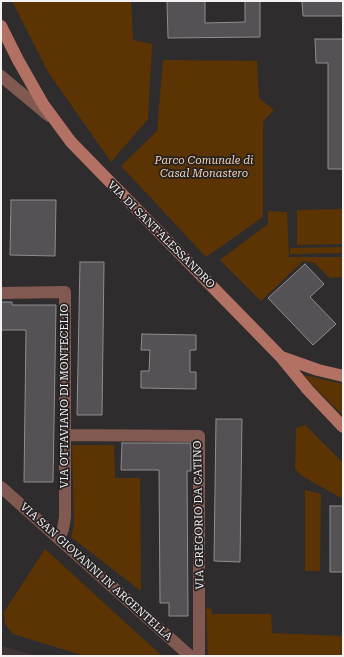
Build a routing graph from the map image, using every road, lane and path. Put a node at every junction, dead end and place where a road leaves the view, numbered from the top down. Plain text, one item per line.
1 (1, 26) edge
2 (1, 76) edge
3 (56, 122) junction
4 (1, 293) edge
5 (280, 356) junction
6 (343, 376) edge
7 (343, 427) edge
8 (64, 436) junction
9 (1, 487) edge
10 (59, 540) junction
11 (190, 656) edge
12 (199, 656) edge

1 - 3 street, VIA DI SANT'ALESSANDRO
2 - 3 street
3 - 5 street, VIA DI SANT'ALESSANDRO
4 - 8 street, VIA OTTAVIANO DI MONTECELIO
5 - 6 street
5 - 7 street, VIA DI SANT'ALESSANDRO
8 - 10 street, VIA OTTAVIANO DI MONTECELIO
8 - 12 street, VIA GREGORIO DA CATINO
9 - 10 street, VIA SAN GIOVANNI IN ARGENTELLA
10 - 11 street, VIA SAN GIOVANNI IN ARGENTELLA

